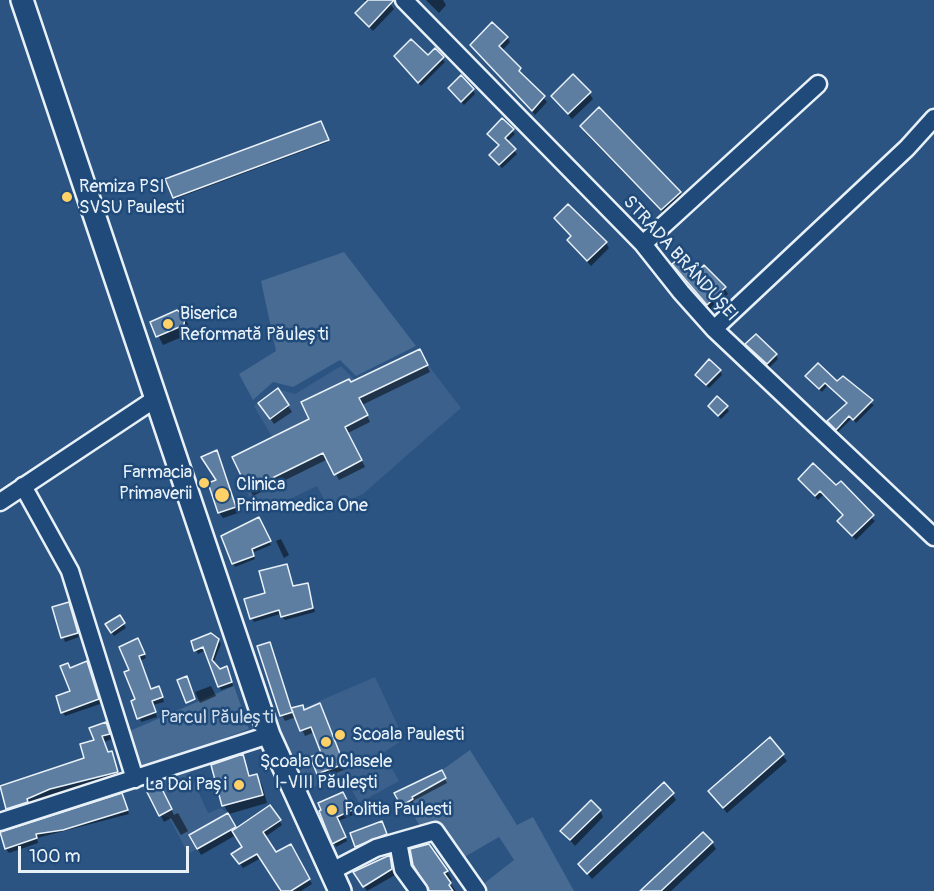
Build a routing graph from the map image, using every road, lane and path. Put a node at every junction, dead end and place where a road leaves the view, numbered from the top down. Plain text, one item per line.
1 (22, 0) edge
2 (404, 0) edge
3 (818, 84) dead end
4 (934, 118) edge
5 (643, 244) junction
6 (714, 328) junction
7 (155, 399) junction
8 (23, 486) junction
9 (0, 502) edge
10 (934, 537) edge
11 (269, 735) junction
12 (135, 779) junction
13 (0, 822) edge
14 (398, 842) junction
15 (330, 872) junction
16 (340, 891) edge
17 (419, 891) edge
18 (477, 891) edge

1 - 7 main road
2 - 5 street, STRADA BRÂNDUȘEI
3 - 5 street
4 - 6 street
5 - 6 street, STRADA BRÂNDUȘEI
6 - 10 street, STRADA BRÂNDUȘEI
7 - 8 street
7 - 11 main road
8 - 9 street
8 - 12 street
11 - 12 street
11 - 15 main road
12 - 13 street
14 - 15 street
14 - 17 street
14 - 18 street
15 - 16 main road

